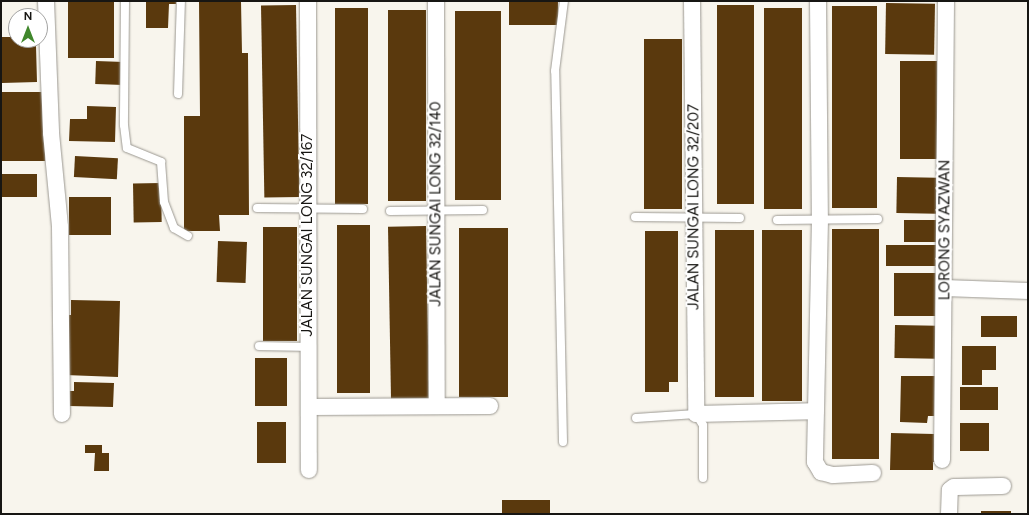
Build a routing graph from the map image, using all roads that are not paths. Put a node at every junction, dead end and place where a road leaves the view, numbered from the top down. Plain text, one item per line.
1 (46, 1) edge
2 (125, 1) edge
3 (180, 1) edge
4 (308, 1) edge
5 (436, 1) edge
6 (564, 1) edge
7 (692, 1) edge
8 (818, 1) edge
9 (946, 1) edge
10 (178, 94) dead end
11 (257, 208) dead end
12 (308, 208) junction
13 (363, 209) dead end
14 (434, 209) junction
15 (483, 210) dead end
16 (390, 211) dead end
17 (635, 217) dead end
18 (694, 218) junction
19 (740, 218) dead end
20 (820, 219) junction
21 (878, 219) dead end
22 (777, 220) dead end
23 (188, 236) dead end
24 (945, 288) junction
25 (1028, 291) edge
26 (259, 346) dead end
27 (308, 347) junction
28 (437, 406) junction
29 (490, 406) dead end
30 (308, 407) junction
31 (816, 411) junction
32 (62, 414) dead end
33 (696, 414) junction
34 (636, 418) dead end
35 (563, 442) dead end
36 (942, 460) dead end
37 (308, 470) dead end
38 (873, 473) dead end
39 (703, 478) dead end
40 (1003, 486) dead end
41 (949, 514) edge

1 - 32 street
2 - 23 lane
3 - 10 lane
4 - 12 street, JALAN SUNGAI LONG 32/167
5 - 14 street, JALAN SUNGAI LONG 32/140
6 - 35 lane
7 - 18 street, JALAN SUNGAI LONG 32/207
8 - 20 street
9 - 24 street, LORONG SYAZWAN
11 - 12 lane
12 - 13 lane
12 - 27 street, JALAN SUNGAI LONG 32/167
14 - 15 lane
14 - 16 lane
14 - 28 street, JALAN SUNGAI LONG 32/140
17 - 18 lane
18 - 19 lane
18 - 33 street, JALAN SUNGAI LONG 32/207
20 - 21 lane
20 - 22 lane
20 - 31 street
24 - 25 street
24 - 36 street, LORONG SYAZWAN
26 - 27 lane
27 - 30 street, JALAN SUNGAI LONG 32/167
28 - 29 street
28 - 30 street
30 - 37 street, JALAN SUNGAI LONG 32/167
31 - 33 street
31 - 38 street
33 - 34 lane
33 - 39 lane
40 - 41 street

